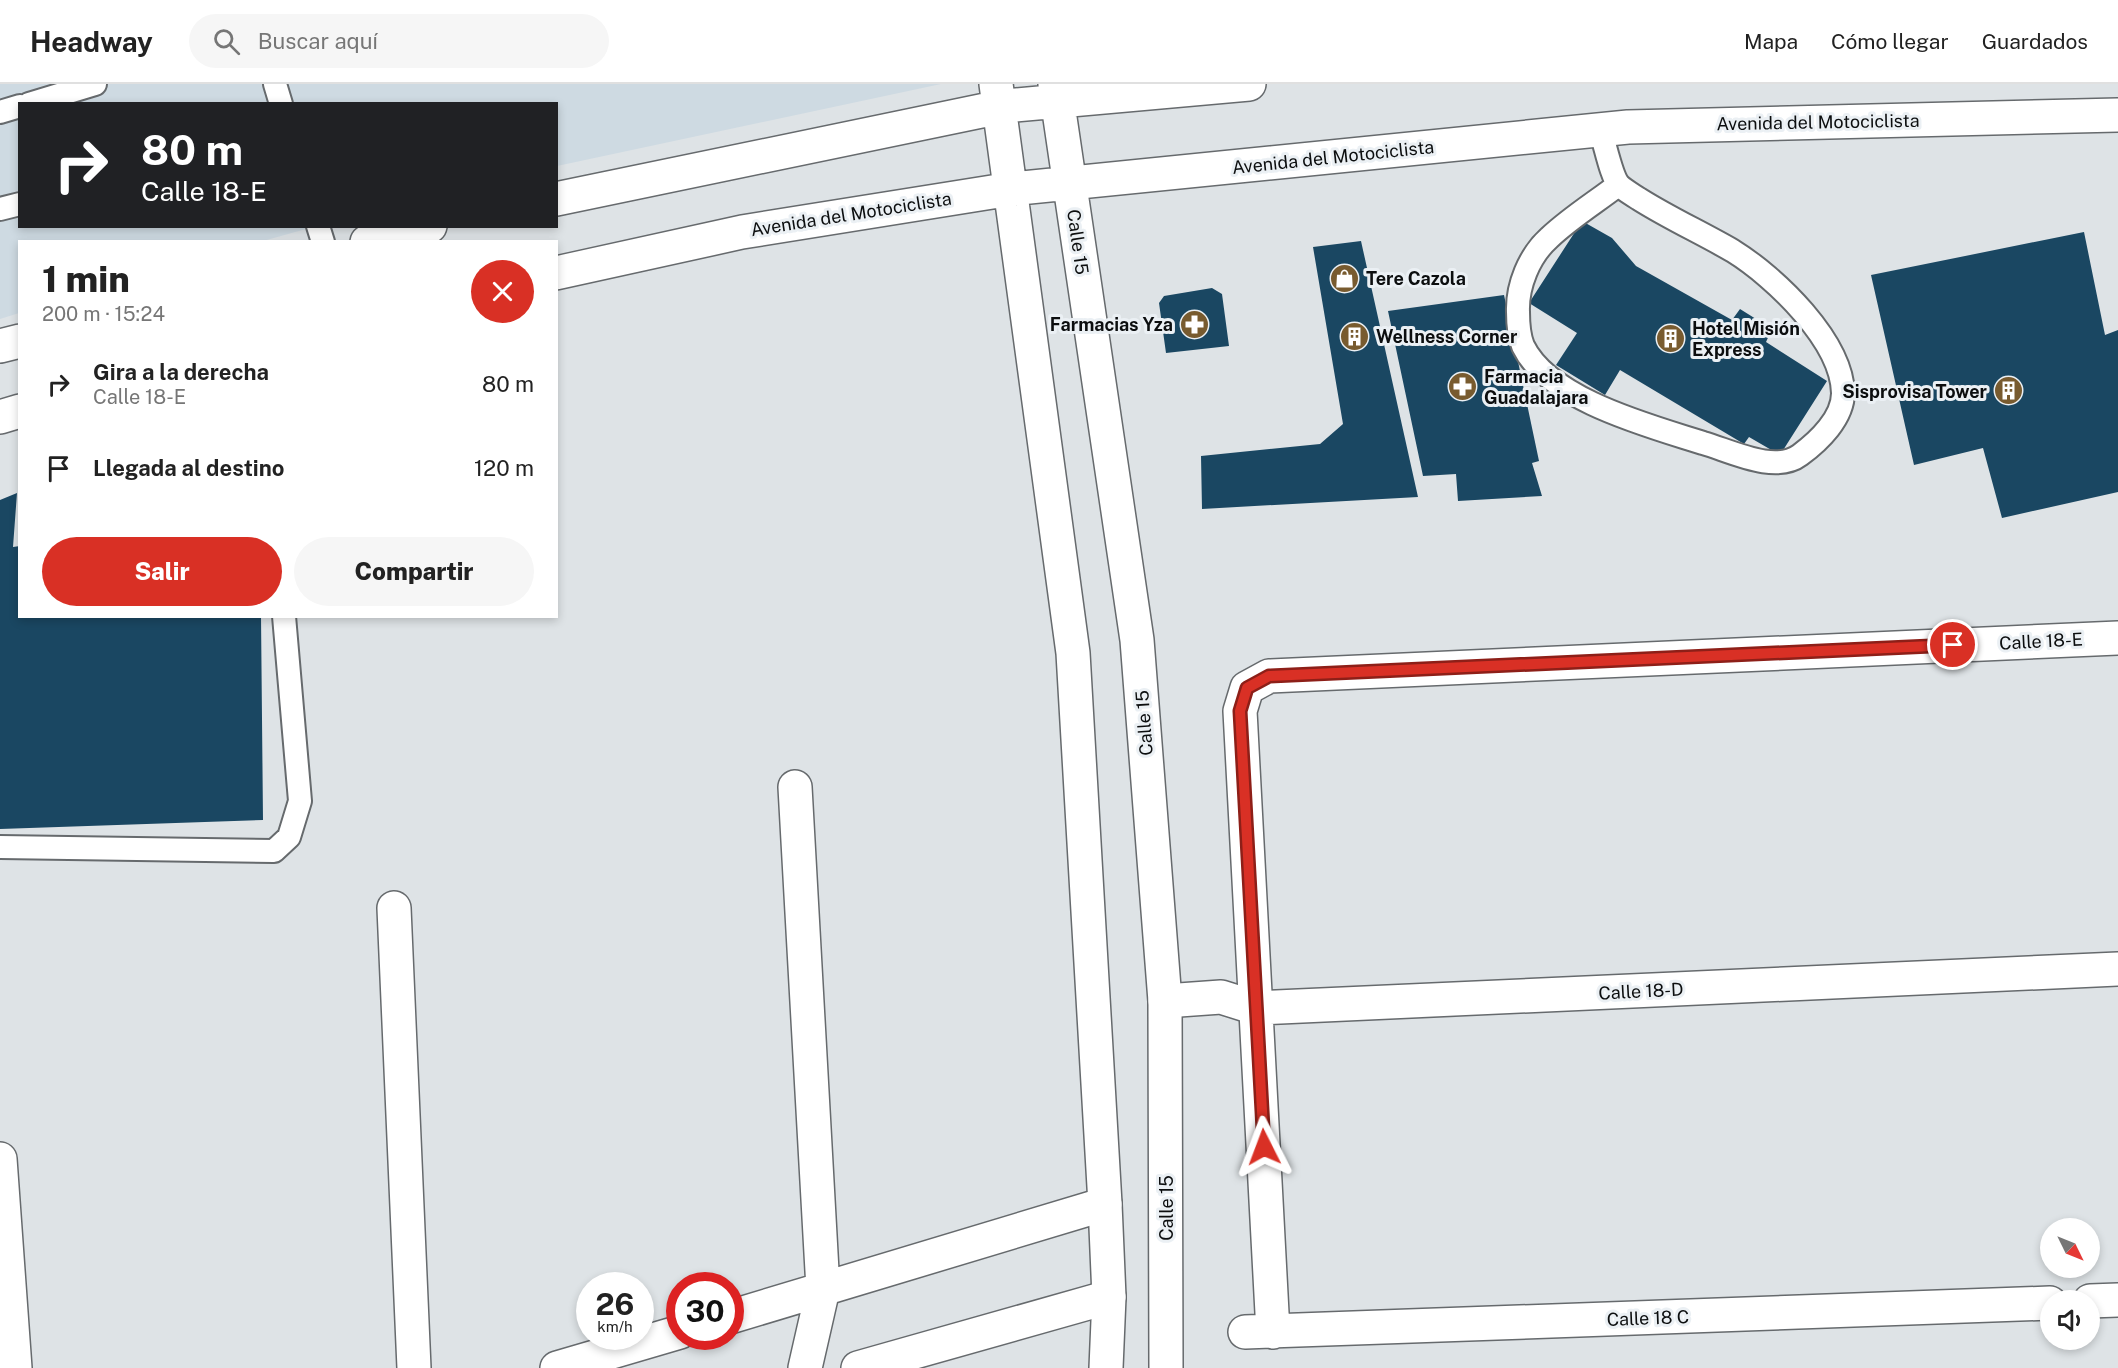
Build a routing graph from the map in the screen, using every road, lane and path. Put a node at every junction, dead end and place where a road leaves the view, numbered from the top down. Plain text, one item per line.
1 (95, 84) edge
2 (275, 84) edge
3 (1249, 84) edge
4 (1057, 93) edge
5 (998, 96) edge
6 (36, 102) edge
7 (280, 102) edge
8 (18, 107) edge
9 (0, 112) edge
10 (2118, 115) edge
11 (1600, 130) junction
12 (1069, 183) junction
13 (1618, 184) junction
14 (1011, 189) junction
15 (558, 199) edge
16 (18, 204) edge
17 (0, 209) edge
18 (422, 228) edge
19 (375, 240) edge
20 (558, 273) edge
21 (18, 342) edge
22 (0, 346) edge
23 (18, 412) edge
24 (0, 417) edge
25 (284, 618) edge
26 (2118, 638) edge
27 (795, 787) dead end
28 (0, 847) edge
29 (394, 909) dead end
30 (2118, 969) edge
31 (1165, 1001) junction
32 (1256, 1008) junction
33 (0, 1159) edge
34 (1105, 1204) junction
35 (823, 1289) junction
36 (1109, 1297) junction
37 (2118, 1300) edge
38 (2100, 1301) edge
39 (2040, 1303) edge
40 (744, 1313) edge
41 (666, 1336) edge
42 (15, 1368) edge
43 (414, 1368) edge
44 (557, 1368) edge
45 (805, 1368) edge
46 (858, 1368) edge
47 (1106, 1368) edge
48 (1166, 1368) edge

1 - 6 lane
2 - 7 lane
3 - 4 street
4 - 5 street
4 - 12 street, Calle 15
5 - 14 street
5 - 15 street
8 - 9 lane
10 - 11 street, Avenida del Motociclista
11 - 12 street, Avenida del Motociclista
11 - 13 lane
12 - 14 street, Avenida del Motociclista
12 - 31 street, Calle 15
13 - 13 lane
14 - 20 street, Avenida del Motociclista
14 - 34 street
16 - 17 lane
18 - 19 street
21 - 22 street
23 - 24 street
25 - 28 lane
26 - 32 street, Calle 18-E
27 - 35 street
29 - 43 street
30 - 32 street, Calle 18-D
31 - 32 street, Calle 18-D
31 - 48 street, Calle 15
32 - 39 street, Calle 18 C
33 - 42 street
34 - 35 street
34 - 36 street
35 - 40 street
35 - 45 street
36 - 46 street
36 - 47 street
37 - 38 street
41 - 44 street

